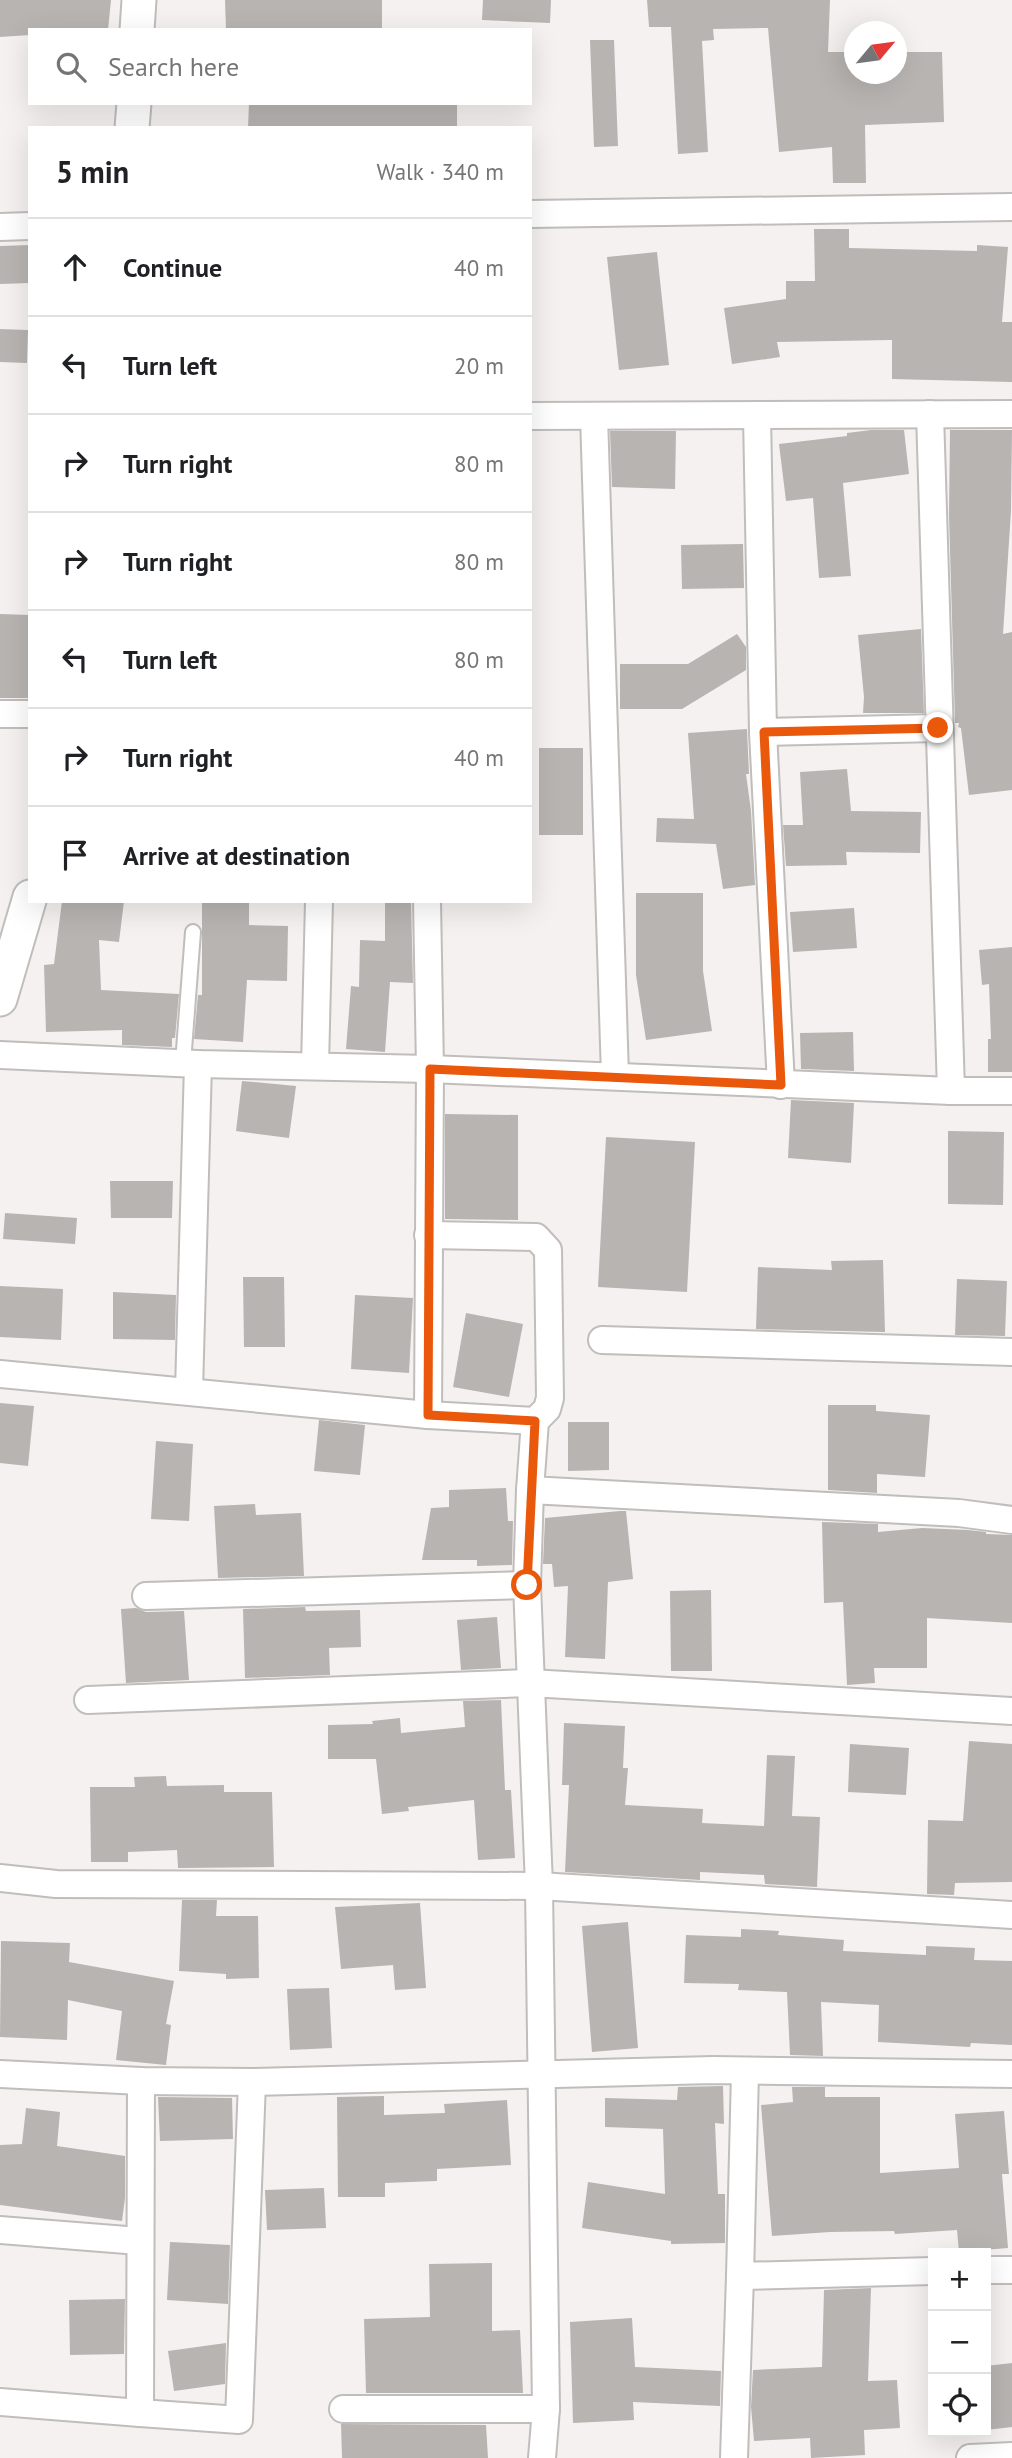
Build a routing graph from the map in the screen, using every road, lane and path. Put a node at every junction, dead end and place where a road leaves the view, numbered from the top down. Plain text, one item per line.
1 (139, 0) edge
2 (137, 28) edge
3 (134, 105) edge
4 (132, 126) edge
5 (1012, 207) edge
6 (532, 214) edge
7 (28, 226) edge
8 (0, 227) edge
9 (930, 414) junction
10 (1012, 414) edge
11 (758, 415) junction
12 (532, 416) edge
13 (594, 416) junction
14 (0, 714) edge
15 (28, 715) edge
16 (938, 728) junction
17 (764, 732) junction
18 (28, 903) edge
19 (319, 903) edge
20 (427, 903) edge
21 (193, 932) dead end
22 (0, 999) edge
23 (0, 1055) edge
24 (190, 1064) junction
25 (315, 1066) junction
26 (430, 1069) junction
27 (615, 1076) junction
28 (781, 1085) junction
29 (951, 1091) junction
30 (1012, 1091) edge
31 (428, 1236) junction
32 (602, 1340) dead end
33 (1012, 1352) edge
34 (0, 1374) edge
35 (189, 1391) junction
36 (428, 1415) junction
37 (535, 1421) junction
38 (530, 1490) junction
39 (1012, 1520) edge
40 (527, 1585) junction
41 (146, 1596) dead end
42 (530, 1683) junction
43 (88, 1700) dead end
44 (1012, 1711) edge
45 (0, 1878) edge
46 (539, 1886) junction
47 (1012, 1915) edge
48 (745, 2072) junction
49 (0, 2074) edge
50 (1012, 2074) edge
51 (543, 2075) junction
52 (141, 2081) junction
53 (251, 2082) junction
54 (0, 2230) edge
55 (139, 2241) junction
56 (991, 2270) edge
57 (1012, 2270) edge
58 (928, 2272) edge
59 (740, 2276) junction
60 (0, 2402) edge
61 (343, 2409) dead end
62 (546, 2409) junction
63 (140, 2413) junction
64 (1012, 2456) edge
65 (542, 2458) edge
66 (734, 2458) edge
67 (970, 2458) edge

1 - 2 street
3 - 4 street
5 - 6 street
7 - 8 street
9 - 10 street
9 - 11 street
9 - 16 street
11 - 13 street
11 - 17 street
12 - 13 street
13 - 27 street
14 - 15 street
16 - 17 street
16 - 29 street
17 - 28 street
18 - 22 street
19 - 25 street
20 - 26 street
21 - 24 lane
23 - 24 street
24 - 25 street
24 - 35 street
25 - 26 street
26 - 27 street
26 - 31 street
27 - 28 street
28 - 29 street
29 - 30 street
31 - 36 street
31 - 37 street
32 - 33 street
34 - 35 street
35 - 36 street
36 - 37 street
37 - 38 street
38 - 39 street
38 - 40 street
40 - 41 street
40 - 42 street
42 - 43 street
42 - 44 street
42 - 46 street
45 - 46 street
46 - 47 street
46 - 51 street
48 - 50 street
48 - 51 street
48 - 59 street
49 - 52 street
51 - 53 street
51 - 62 street
52 - 53 street
52 - 55 street
53 - 63 street
54 - 55 street
55 - 63 street
56 - 57 street
58 - 59 street
59 - 66 street
60 - 63 street
61 - 62 street
62 - 65 street
64 - 67 street

